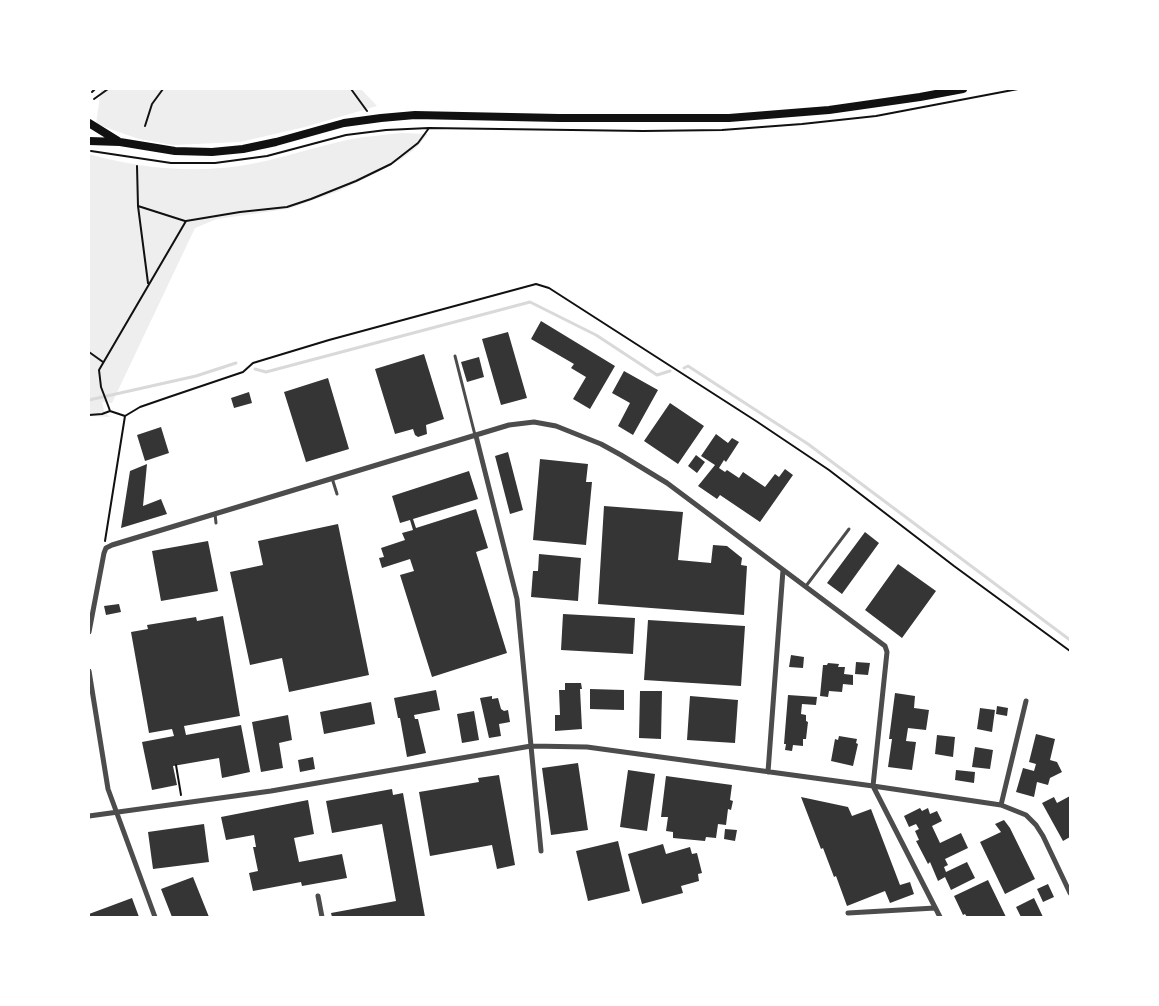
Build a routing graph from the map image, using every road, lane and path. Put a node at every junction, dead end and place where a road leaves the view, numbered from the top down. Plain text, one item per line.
1 (95, 89) edge
2 (108, 89) edge
3 (163, 89) edge
4 (350, 89) edge
5 (963, 89) edge
6 (92, 92) dead end
7 (94, 99) dead end
8 (372, 119) junction
9 (89, 123) edge
10 (144, 126) dead end
11 (89, 142) edge
12 (120, 142) junction
13 (89, 151) edge
14 (136, 166) dead end
15 (138, 206) junction
16 (186, 221) junction
17 (149, 285) junction
18 (89, 352) edge
19 (455, 356) dead end
20 (103, 362) junction
21 (110, 409) junction
22 (89, 415) edge
23 (126, 416) junction
24 (476, 436) junction
25 (332, 478) junction
26 (336, 494) dead end
27 (215, 513) junction
28 (216, 523) dead end
29 (849, 530) dead end
30 (106, 548) junction
31 (783, 570) junction
32 (806, 586) junction
33 (89, 632) edge
34 (1070, 651) edge
35 (89, 671) edge
36 (1026, 701) dead end
37 (531, 746) junction
38 (176, 765) dead end
39 (768, 772) junction
40 (873, 786) junction
41 (182, 803) junction
42 (1001, 805) junction
43 (116, 812) junction
44 (89, 816) edge
45 (541, 851) dead end
46 (1070, 893) edge
47 (318, 896) dead end
48 (935, 908) junction
49 (848, 913) dead end
50 (155, 917) edge
51 (322, 917) edge
52 (940, 917) edge

1 - 6 path
2 - 7 path
3 - 10 path
4 - 8 path
5 - 8 main road
8 - 12 main road
9 - 12 main road
11 - 12 main road
13 - 16 path
14 - 15 path
15 - 16 path
15 - 17 path
16 - 17 path
17 - 20 path
18 - 20 path
19 - 24 lane
20 - 21 path
21 - 22 path
21 - 23 path
23 - 30 path
23 - 34 path
24 - 25 street
24 - 31 street
24 - 37 street
25 - 26 lane
25 - 27 street
27 - 28 lane
27 - 30 street
29 - 32 lane
30 - 33 street
31 - 32 street
31 - 39 street
32 - 40 street
35 - 43 street
36 - 42 street
37 - 39 street
37 - 41 street
37 - 45 street
38 - 41 path
39 - 40 street
40 - 42 street
40 - 48 street
41 - 43 street
42 - 46 street
43 - 44 street
43 - 50 street
47 - 51 street
48 - 49 street
48 - 52 street

